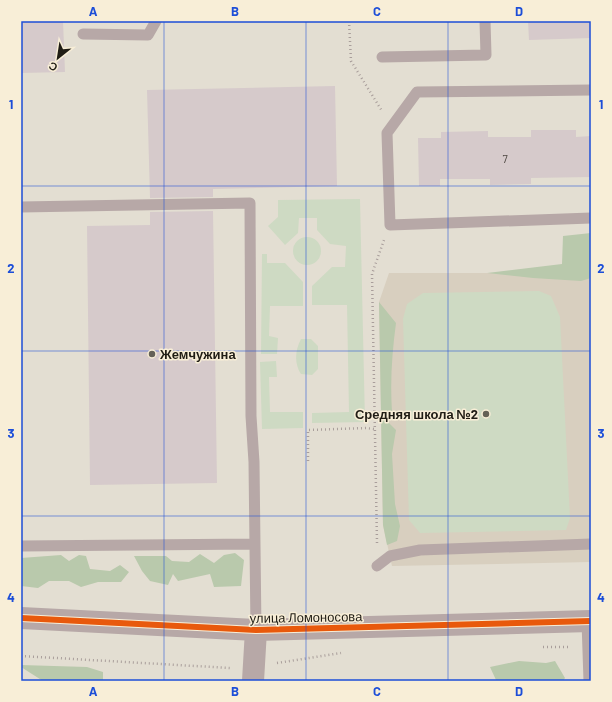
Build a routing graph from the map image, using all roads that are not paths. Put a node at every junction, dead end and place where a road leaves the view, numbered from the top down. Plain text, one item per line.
1 (156, 21) edge
2 (485, 21) edge
3 (83, 34) dead end
4 (382, 57) dead end
5 (591, 90) edge
6 (21, 207) edge
7 (591, 218) edge
8 (254, 544) junction
9 (591, 544) edge
10 (21, 546) edge
11 (377, 566) road end
12 (21, 618) edge
13 (589, 621) edge
14 (256, 630) junction
15 (253, 681) edge
16 (589, 681) edge

1 - 3 lane
2 - 4 lane
5 - 7 lane
6 - 8 lane
8 - 10 lane
8 - 14 lane
9 - 11 lane
12 - 14 street, улица Ломоносова
13 - 14 street, улица Ломоносова
13 - 16 lane
14 - 15 street

